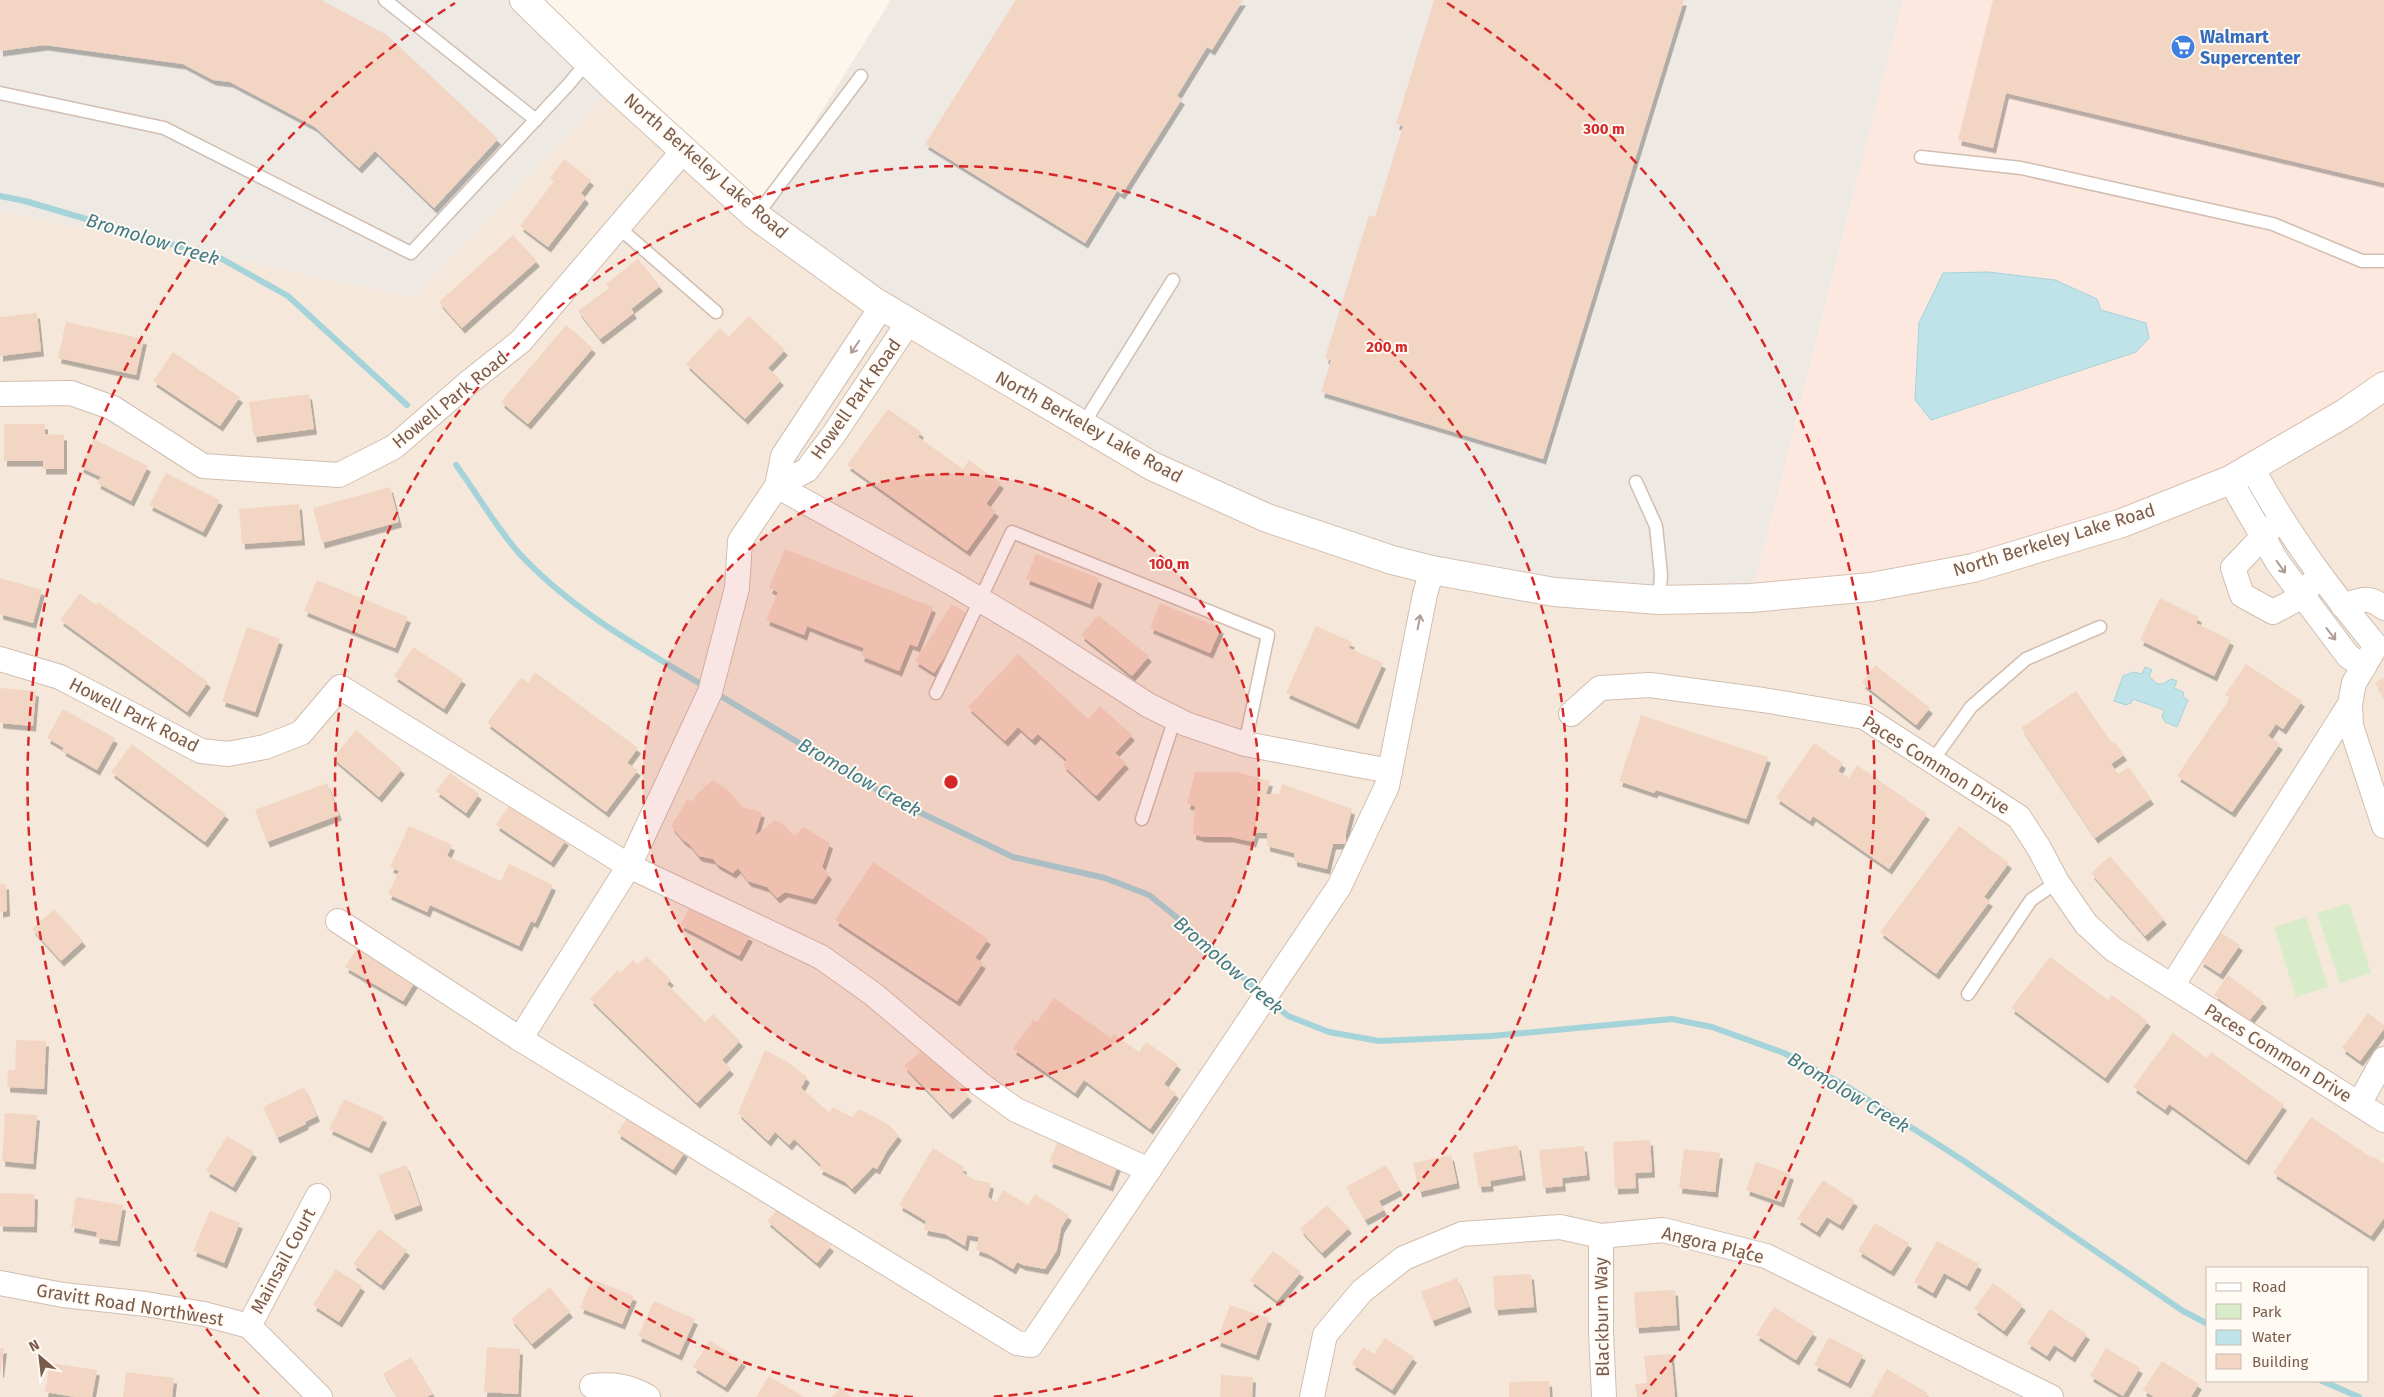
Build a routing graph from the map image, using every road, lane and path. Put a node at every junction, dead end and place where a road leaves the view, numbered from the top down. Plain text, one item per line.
1 (385, 0) edge
2 (524, 0) edge
3 (588, 61) junction
4 (861, 76) dead end
5 (0, 93) edge
6 (536, 120) junction
7 (684, 150) junction
8 (1921, 157) dead end
9 (756, 216) junction
10 (618, 227) junction
11 (2384, 261) edge
12 (1173, 280) dead end
13 (882, 306) junction
14 (716, 312) dead end
15 (908, 323) junction
16 (2384, 386) edge
17 (825, 392) junction
18 (0, 394) edge
19 (851, 409) junction
20 (1082, 426) junction
21 (799, 431) junction
22 (824, 447) junction
23 (2241, 474) junction
24 (1636, 482) dead end
25 (777, 486) junction
26 (2280, 520) junction
27 (2261, 536) junction
28 (1432, 570) junction
29 (2318, 574) junction
30 (2303, 596) junction
31 (981, 600) junction
32 (1659, 600) junction
33 (2343, 606) junction
34 (2384, 608) edge
35 (2100, 627) dead end
36 (2380, 646) edge
37 (0, 659) edge
38 (2364, 667) junction
39 (936, 692) dead end
40 (2350, 704) junction
41 (1571, 714) dead end
42 (1175, 718) junction
43 (1245, 744) junction
44 (1933, 760) junction
45 (1390, 771) junction
46 (1142, 819) dead end
47 (2384, 826) edge
48 (629, 866) junction
49 (2057, 882) junction
50 (338, 921) dead end
51 (2172, 986) junction
52 (1968, 994) dead end
53 (520, 1039) junction
54 (2384, 1059) edge
55 (2359, 1104) junction
56 (2384, 1120) edge
57 (1149, 1170) junction
58 (318, 1196) dead end
59 (1601, 1236) junction
60 (0, 1283) edge
61 (249, 1326) junction
62 (592, 1386) dead end
63 (320, 1397) edge
64 (648, 1397) edge
65 (1312, 1397) edge
66 (1604, 1397) edge
67 (2051, 1397) edge

1 - 6 lane
2 - 3 street, North Berkeley Lake Road
3 - 6 lane
3 - 7 street, North Berkeley Lake Road
4 - 9 lane
5 - 6 lane
7 - 9 street, North Berkeley Lake Road
7 - 10 street, Howell Park Road
8 - 11 lane
9 - 13 street, North Berkeley Lake Road
10 - 14 lane
10 - 18 street, Howell Park Road
12 - 20 lane
13 - 15 street, North Berkeley Lake Road
13 -> 17 street, Howell Park Road
15 - 19 street, Howell Park Road
15 - 20 street, North Berkeley Lake Road
16 - 23 street, North Berkeley Lake Road
17 - 19 street
17 - 21 street, Howell Park Road
19 - 22 street, Howell Park Road
20 - 28 street, North Berkeley Lake Road
21 - 22 street
21 - 25 street, Howell Park Road
22 - 25 street, Howell Park Road
23 - 26 street
23 - 27 street
23 - 32 street, North Berkeley Lake Road
24 - 32 lane
25 - 31 street
25 - 48 street
26 - 27 street
26 - 29 street
27 -> 30 street
27 - 30 street
28 - 32 street, North Berkeley Lake Road
45 -> 28 street
29 - 30 street
29 - 33 street
30 -> 38 street
31 - 39 lane
31 - 42 street
31 - 43 lane
33 - 34 street
33 - 36 street
35 - 44 lane
36 - 38 street
37 - 48 street, Howell Park Road
38 - 40 street
40 - 47 street
40 - 51 street
41 - 44 street, Paces Common Drive
42 - 43 street
42 - 46 lane
43 - 45 street
44 - 49 street, Paces Common Drive
45 - 57 street
48 - 53 street
48 - 57 street
49 - 51 street, Paces Common Drive
49 - 52 lane
50 - 53 street
51 - 55 street, Paces Common Drive
53 - 57 street
54 - 55 street
55 - 56 street, Paces Common Drive
58 - 61 street, Mainsail Court
59 - 65 street, Angora Place
59 - 66 street, Blackburn Way
59 - 67 street, Angora Place
60 - 61 street, Gravitt Road Northwest
61 - 63 street, Gravitt Road Northwest
62 - 64 street

